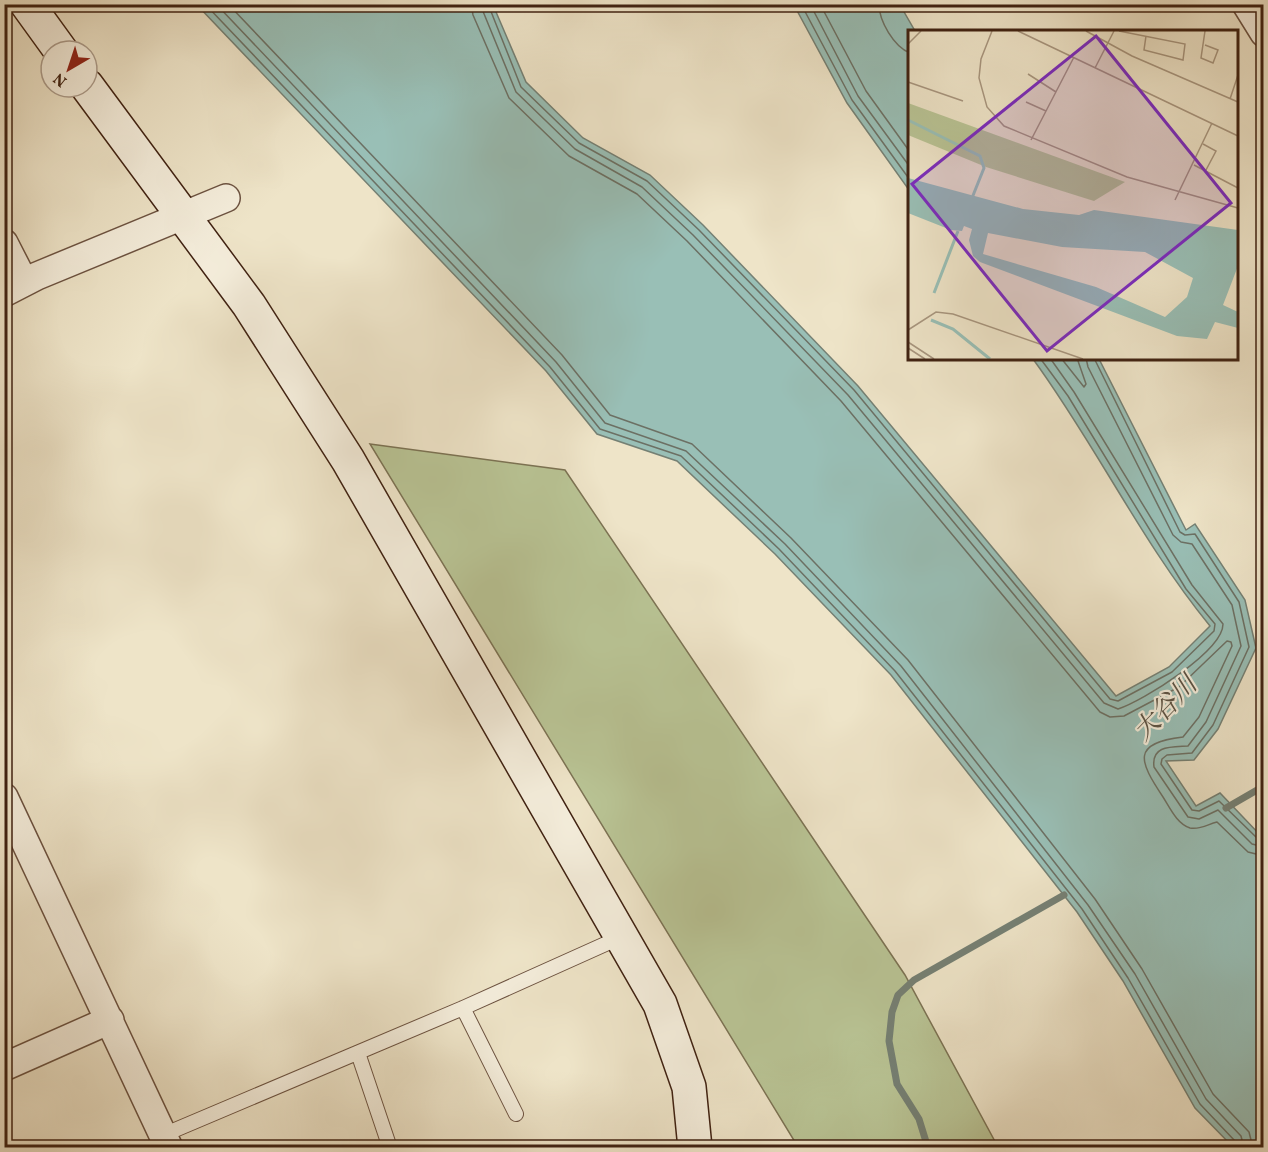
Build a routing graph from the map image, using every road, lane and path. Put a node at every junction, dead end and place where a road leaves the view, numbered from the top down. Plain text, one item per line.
1 (27, 4) edge
2 (1246, 4) edge
3 (1263, 33) edge
4 (52, 39) edge
5 (97, 99) edge
6 (226, 198) dead end
7 (183, 216) junction
8 (4, 243) edge
9 (14, 287) edge
10 (4, 797) edge
11 (621, 937) junction
12 (464, 1008) junction
13 (110, 1020) junction
14 (358, 1053) junction
15 (4, 1066) edge
16 (516, 1113) dead end
17 (166, 1141) edge
18 (390, 1148) edge
19 (696, 1148) edge

1 - 4 street
2 - 3 street
5 - 7 street
6 - 7 street
7 - 9 street
7 - 11 street
8 - 9 street
10 - 13 street
11 - 12 lane
11 - 19 street
12 - 14 lane
12 - 16 lane
13 - 15 street
13 - 17 street
14 - 17 lane
14 - 18 lane

